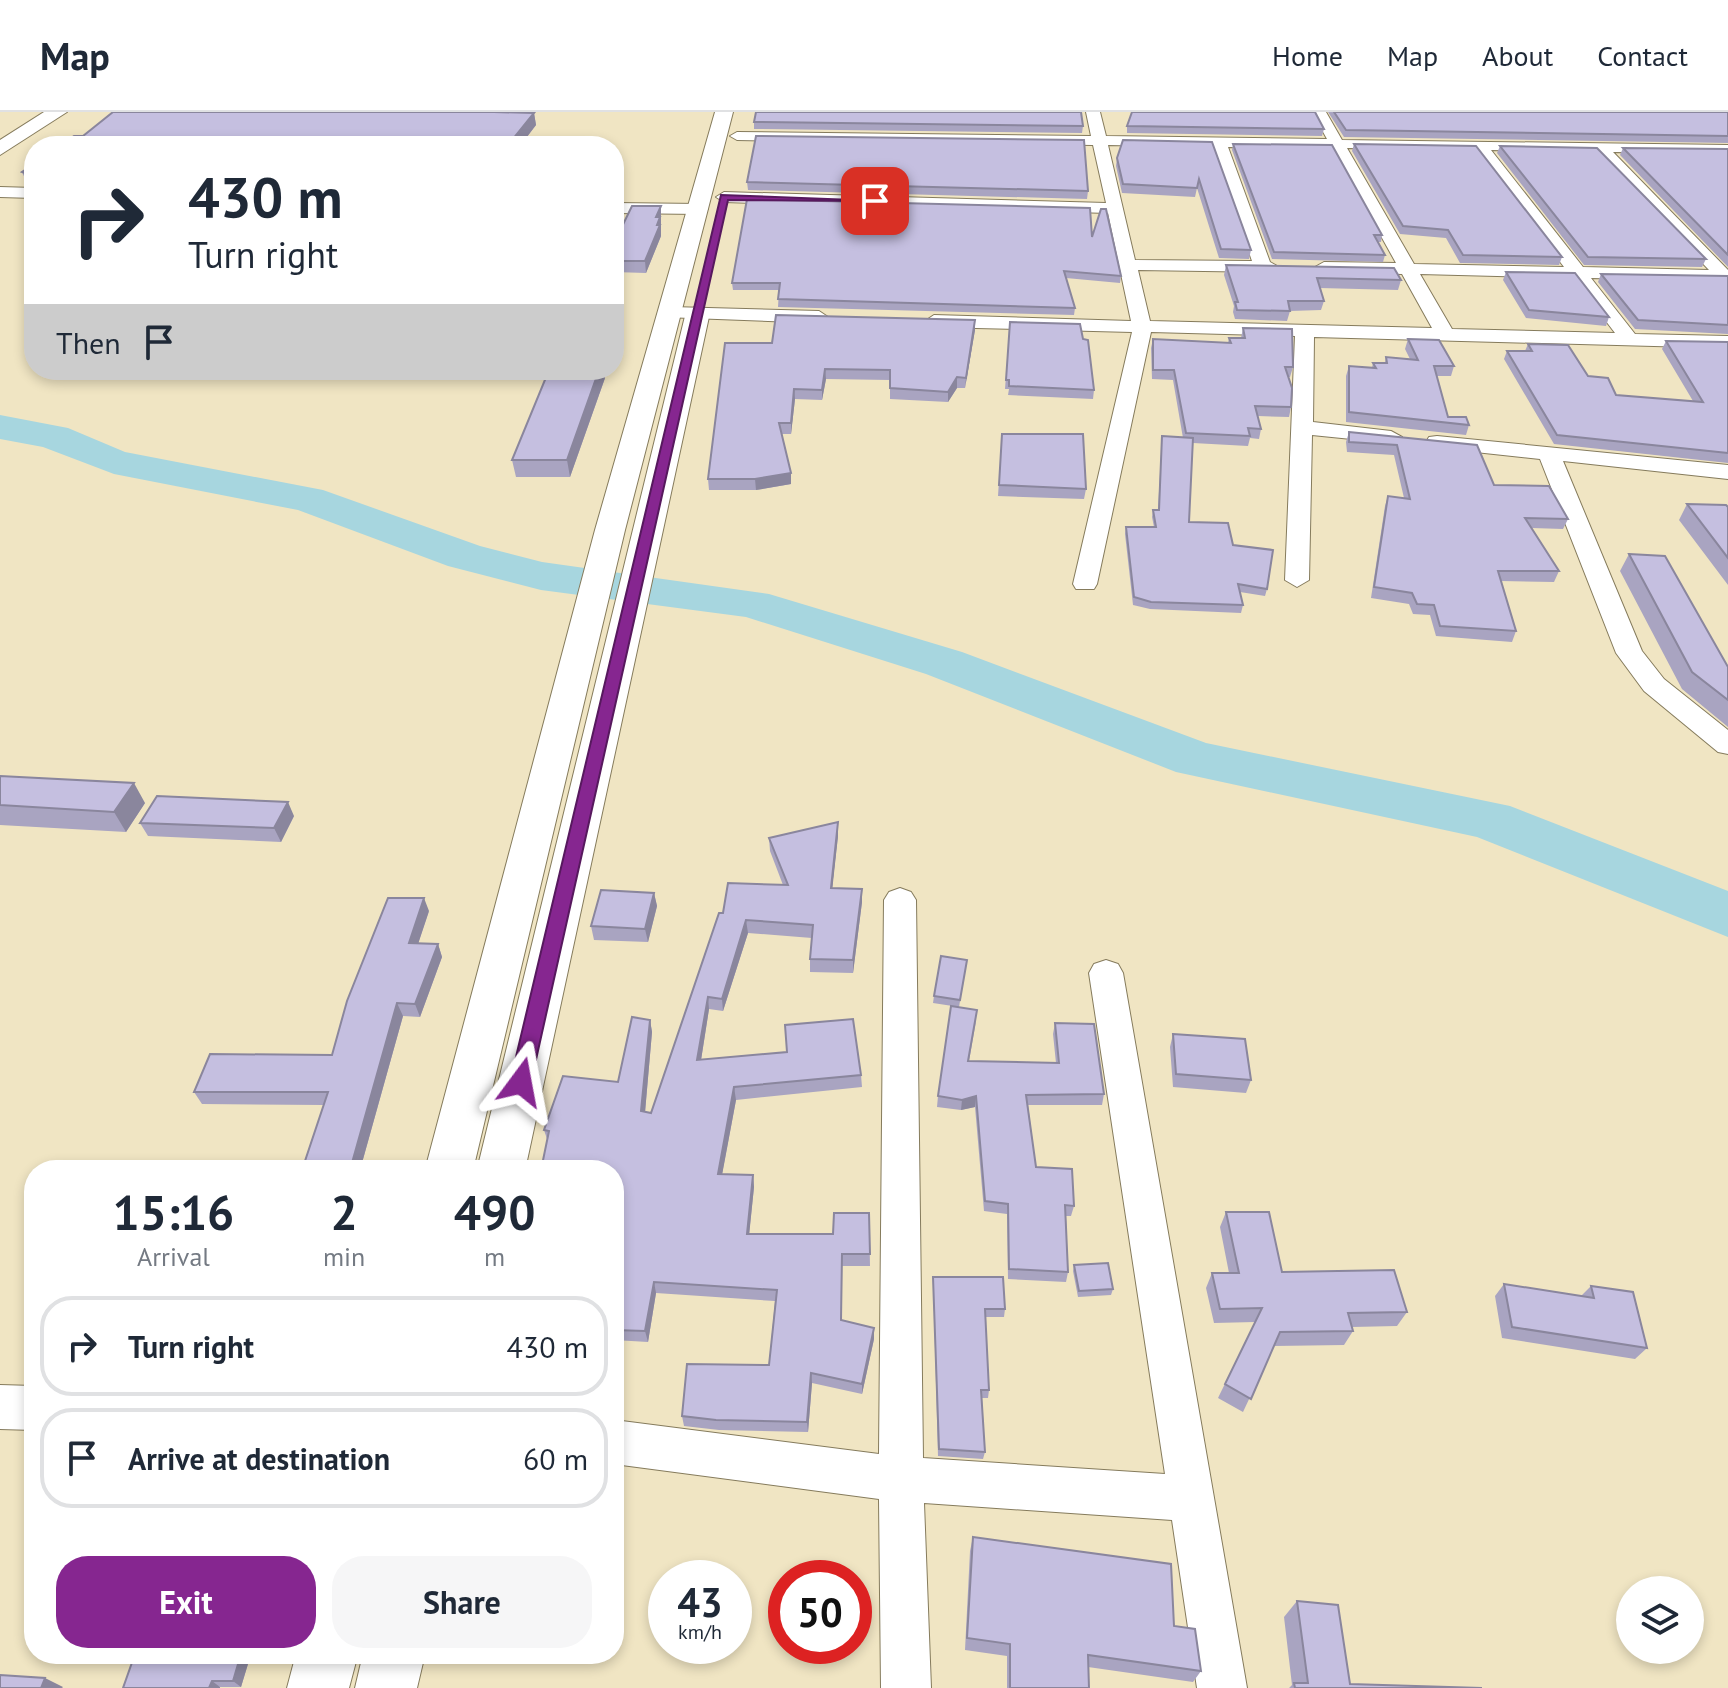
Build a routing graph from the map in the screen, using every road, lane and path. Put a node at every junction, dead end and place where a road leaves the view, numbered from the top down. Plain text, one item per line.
1 (33, 112) edge
2 (57, 112) edge
3 (724, 112) edge
4 (742, 112) edge
5 (1093, 112) edge
6 (1319, 112) edge
7 (0, 133) edge
8 (737, 136) junction
9 (1101, 139) junction
10 (1219, 142) junction
11 (1336, 143) junction
12 (1479, 145) junction
13 (1600, 147) junction
14 (0, 149) edge
15 (1724, 152) edge
16 (0, 192) edge
17 (24, 193) edge
18 (724, 197) junction
19 (624, 208) edge
20 (1116, 208) junction
21 (700, 209) junction
22 (1129, 265) junction
23 (1263, 267) junction
24 (1407, 268) junction
25 (1580, 272) junction
26 (1726, 276) edge
27 (671, 313) junction
28 (698, 313) junction
29 (841, 318) edge
30 (920, 321) edge
31 (1142, 328) junction
32 (1305, 331) junction
33 (1445, 334) junction
34 (1629, 339) junction
35 (1728, 342) edge
36 (1301, 427) junction
37 (1549, 455) junction
38 (1728, 472) edge
39 (1297, 580) dead end
40 (1085, 584) dead end
41 (594, 670) junction
42 (1728, 745) edge
43 (900, 900) dead end
44 (1106, 973) dead end
45 (452, 1160) edge
46 (503, 1160) edge
47 (0, 1407) edge
48 (24, 1408) edge
49 (624, 1443) edge
50 (901, 1479) junction
51 (1192, 1499) junction
52 (324, 1664) edge
53 (392, 1664) edge
54 (318, 1688) edge
55 (386, 1688) edge
56 (906, 1688) edge
57 (1222, 1688) edge

1 - 7 highway
2 - 14 highway
3 - 21 main road
4 - 8 main road
5 - 9 street
6 - 11 street
8 - 9 street
8 - 18 main road
9 - 10 street
9 - 20 street
10 - 11 street
10 - 23 street
11 - 12 street
11 - 24 street
12 - 13 street
12 - 25 street
13 - 15 street
13 - 26 street
16 - 17 street
18 - 20 street
18 - 28 main road
19 - 21 street
20 - 22 street
21 - 27 main road
22 - 23 street
22 - 31 street
23 - 24 street
24 - 25 street
24 - 33 street
25 - 26 street
25 - 34 street
27 - 28 street
27 - 41 main road
28 - 29 street
28 - 41 main road
30 - 31 street
31 - 32 street
31 - 40 street
32 - 33 street
32 - 36 street
33 - 34 street
34 - 35 street
36 - 37 street
36 - 39 street
37 - 38 street
37 - 42 street
41 - 45 main road
41 - 46 main road
43 - 50 street
44 - 51 street
47 - 48 street
49 - 50 street
50 - 51 street
50 - 56 street
51 - 57 street
52 - 54 main road
53 - 55 main road

